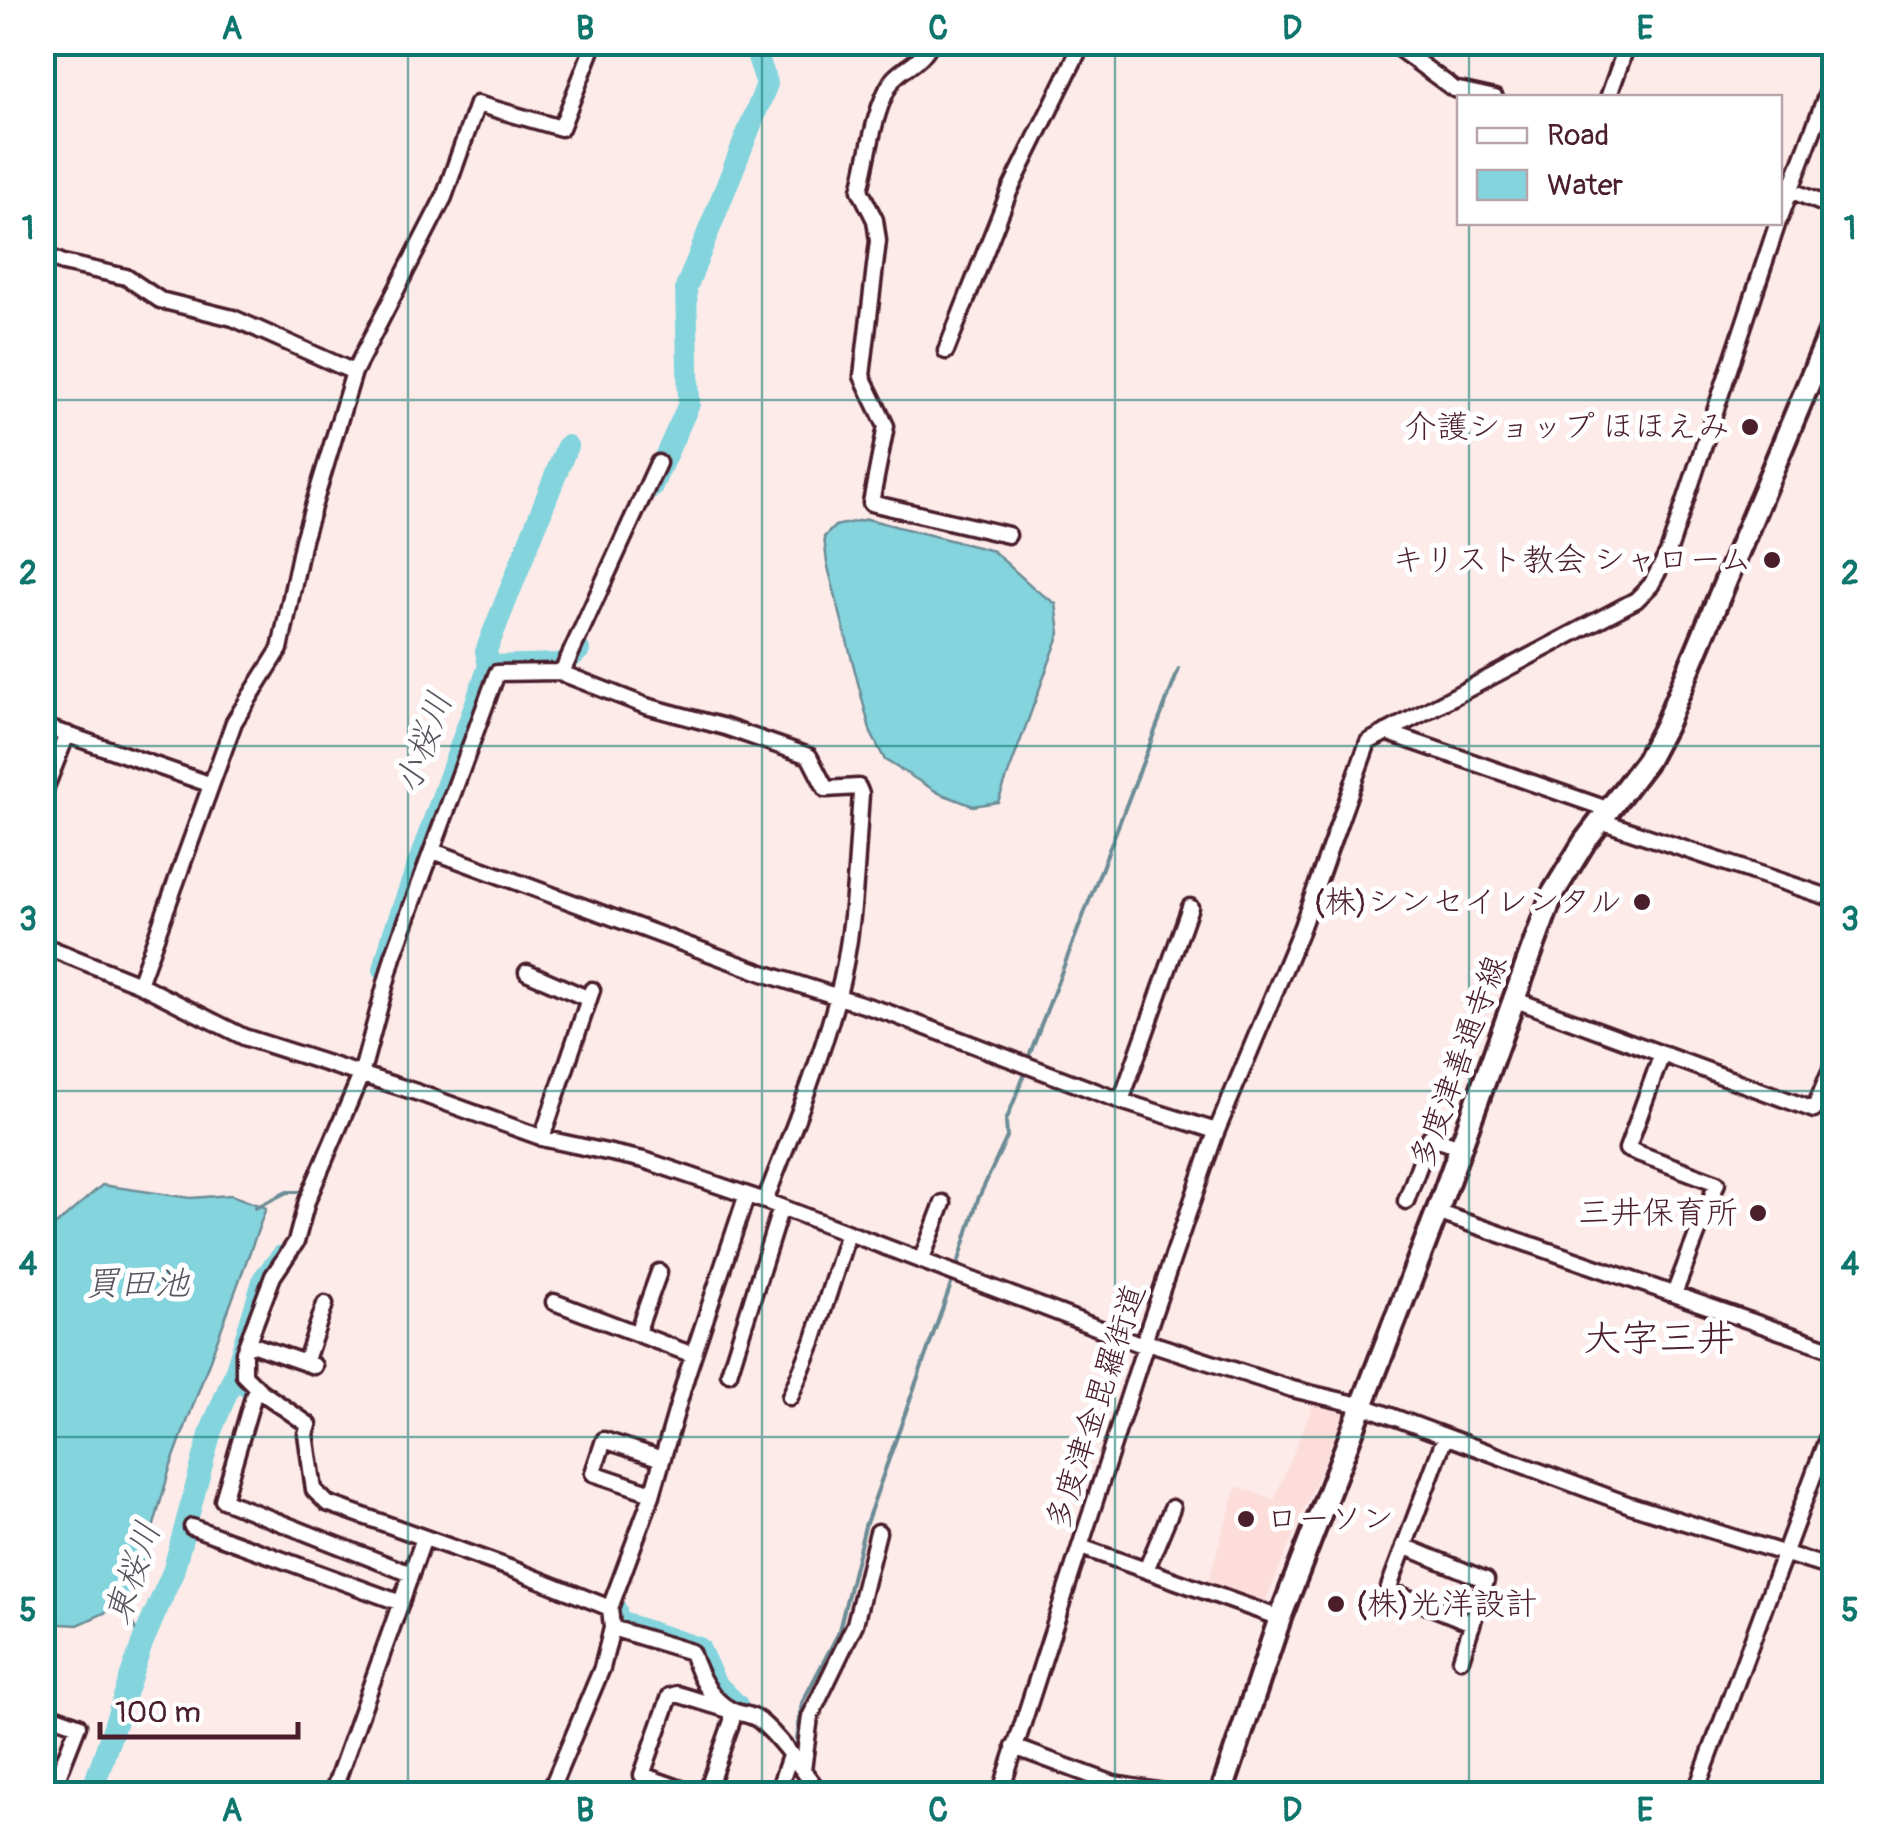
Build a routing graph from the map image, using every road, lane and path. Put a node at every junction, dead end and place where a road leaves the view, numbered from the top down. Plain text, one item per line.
1 (595, 42) edge
2 (931, 42) edge
3 (1084, 42) edge
4 (1390, 42) edge
5 (1628, 42) edge
6 (1834, 75) edge
7 (1480, 95) edge
8 (1609, 95) edge
9 (1784, 187) edge
10 (1834, 208) edge
11 (1777, 225) edge
12 (42, 254) edge
13 (1834, 323) edge
14 (946, 351) dead end
15 (354, 372) junction
16 (658, 463) dead end
17 (1008, 535) dead end
18 (565, 665) junction
19 (42, 726) edge
20 (1386, 732) junction
21 (68, 734) junction
22 (209, 784) junction
23 (42, 797) edge
24 (1605, 815) junction
25 (432, 851) junction
26 (1834, 899) edge
27 (1190, 907) dead end
28 (42, 945) edge
29 (527, 972) dead end
30 (140, 984) junction
31 (838, 996) junction
32 (1513, 999) junction
33 (1662, 1054) junction
34 (1834, 1062) edge
35 (362, 1076) junction
36 (1121, 1101) junction
37 (1216, 1131) junction
38 (542, 1138) junction
39 (1460, 1147) junction
40 (746, 1197) junction
41 (1406, 1200) dead end
42 (765, 1201) junction
43 (942, 1203) dead end
44 (782, 1207) junction
45 (1437, 1212) junction
46 (848, 1233) junction
47 (920, 1261) junction
48 (659, 1272) dead end
49 (1674, 1294) junction
50 (554, 1302) dead end
51 (325, 1304) dead end
52 (637, 1333) junction
53 (248, 1343) junction
54 (1145, 1344) junction
55 (1834, 1350) edge
56 (694, 1355) junction
57 (729, 1373) dead end
58 (255, 1390) junction
59 (790, 1397) dead end
60 (1364, 1406) junction
61 (1834, 1420) edge
62 (1445, 1438) junction
63 (662, 1459) junction
64 (652, 1493) junction
65 (1172, 1508) dead end
66 (192, 1527) dead end
67 (878, 1532) dead end
68 (424, 1538) junction
69 (1404, 1546) junction
70 (1081, 1547) junction
71 (1787, 1555) junction
72 (1834, 1569) edge
73 (1146, 1570) junction
74 (411, 1574) junction
75 (401, 1603) junction
76 (610, 1608) junction
77 (1280, 1618) junction
78 (1472, 1624) junction
79 (612, 1628) junction
80 (1461, 1659) dead end
81 (732, 1710) junction
82 (42, 1712) edge
83 (1014, 1747) junction
84 (790, 1756) junction
85 (802, 1770) junction
86 (52, 1794) edge
87 (332, 1794) edge
88 (549, 1794) edge
89 (695, 1794) edge
90 (706, 1794) edge
91 (778, 1794) edge
92 (821, 1794) edge
93 (1000, 1794) edge
94 (1178, 1794) edge
95 (1221, 1794) edge
96 (1695, 1794) edge

1 - 15 street
2 - 17 street
3 - 14 street
4 - 7 street
5 - 8 street
6 - 9 street
9 - 10 street
11 - 20 street
12 - 15 street
13 - 24 main road, 多度津善通寺線
15 - 22 street
16 - 18 street
18 - 25 street
18 - 31 street
19 - 21 street
20 - 24 street
20 - 37 street, 多度津金毘羅街道
21 - 22 street
21 - 23 street
22 - 30 street
24 - 26 street
24 - 32 main road, 多度津善通寺線
25 - 31 street
25 - 35 street
27 - 36 street
28 - 30 street
29 - 38 street
30 - 35 street
31 - 36 street
31 - 42 street
32 - 33 street
32 - 39 main road, 多度津善通寺線
33 - 34 street
33 - 49 street
35 - 38 street
35 - 53 street
36 - 37 street
37 - 54 street, 多度津金毘羅街道
38 - 40 street
39 - 41 street
39 - 45 main road, 多度津善通寺線
40 - 42 street
40 - 56 street
42 - 44 street
43 - 47 street
44 - 46 street
44 - 57 street
45 - 49 street
45 - 60 main road, 多度津善通寺線
46 - 47 street
46 - 59 street
47 - 54 street
48 - 52 street
49 - 55 street
50 - 52 street
51 - 53 street
52 - 56 street
53 - 58 street
54 - 60 street
54 - 70 street, 多度津金毘羅街道
56 - 63 street
58 - 68 street
58 - 74 street
60 - 62 street
60 - 77 main road, 多度津善通寺線
61 - 71 street
62 - 69 street
62 - 71 street
63 - 64 street
63 - 64 street
64 - 76 street
65 - 73 street
66 - 75 street
67 - 85 street
68 - 74 street
68 - 76 street
69 - 78 street
69 - 78 street
70 - 73 street
70 - 83 street, 多度津金毘羅街道
71 - 72 street
71 - 96 street
73 - 77 street
74 - 75 street
75 - 87 street
76 - 79 street
77 - 95 main road, 多度津善通寺線
78 - 80 street
79 - 81 street
79 - 88 street
81 - 84 street
81 - 89 street
81 - 90 street
82 - 86 street
83 - 93 street, 多度津金毘羅街道
83 - 94 street
84 - 85 street
84 - 91 street
85 - 92 street

